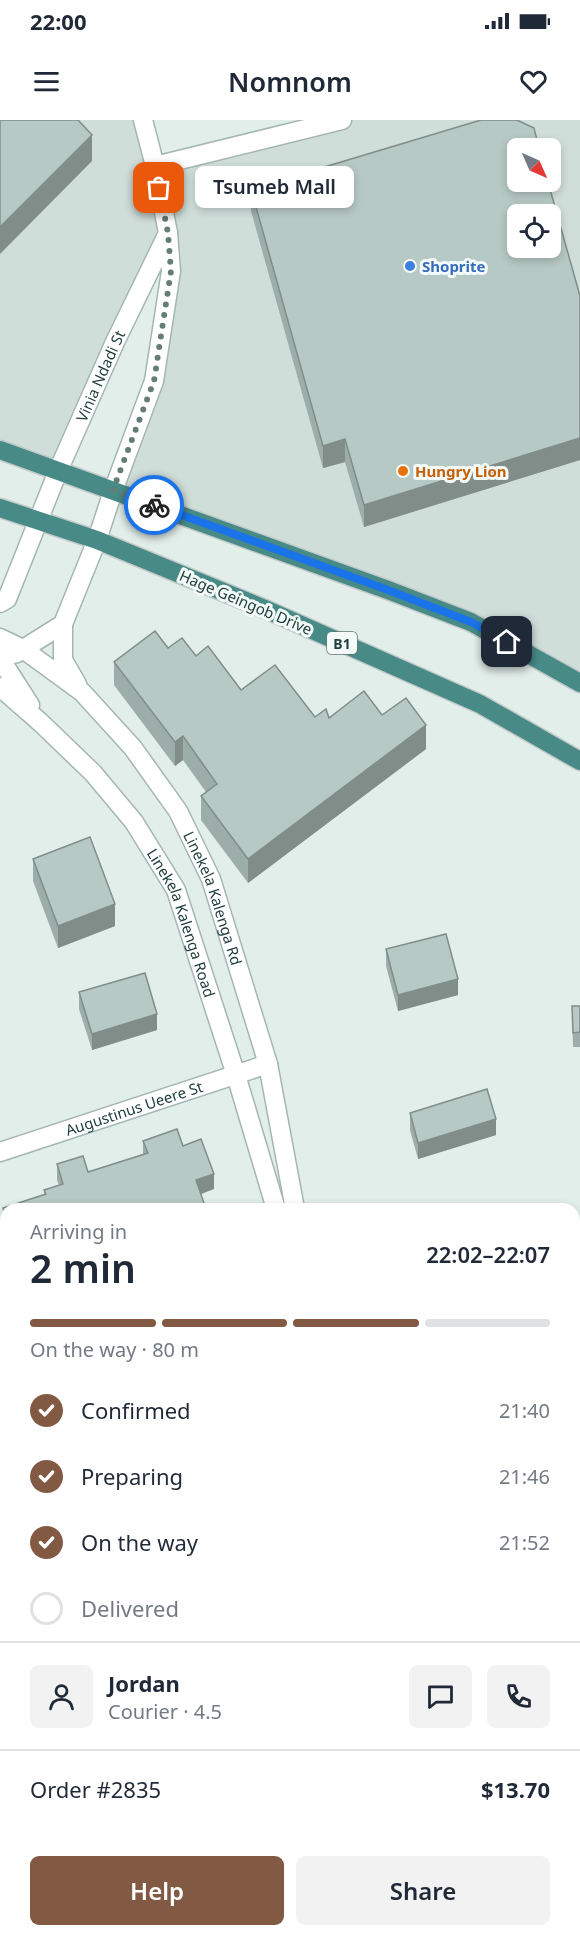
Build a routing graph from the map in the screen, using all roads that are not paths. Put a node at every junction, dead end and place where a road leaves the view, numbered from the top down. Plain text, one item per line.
1 (143, 120) edge
2 (342, 120) edge
3 (155, 166) junction
4 (168, 233) junction
5 (0, 450) edge
6 (58, 471) junction
7 (113, 490) junction
8 (0, 508) edge
9 (38, 521) junction
10 (97, 540) junction
11 (4, 601) edge
12 (0, 617) edge
13 (63, 624) junction
14 (0, 638) edge
15 (23, 649) junction
16 (1, 655) edge
17 (580, 683) edge
18 (0, 687) edge
19 (82, 692) junction
20 (40, 722) junction
21 (580, 761) edge
22 (268, 1064) junction
23 (236, 1075) junction
24 (0, 1152) edge
25 (274, 1203) edge
26 (294, 1203) edge

1 - 3 street
2 - 3 street
3 - 4 street
4 - 6 street, Vinia Ndadi St
4 - 7 street
5 - 6 highway
6 - 7 highway
6 - 9 street, Vinia Ndadi St
7 - 10 street
7 - 17 highway
8 - 9 highway, Hage Geingob Drive / B1
9 - 10 highway, Hage Geingob Drive / B1
9 - 11 street, Vinia Ndadi St
10 - 13 street
10 - 21 highway, Hage Geingob Drive / B1
11 - 12 street, Vinia Ndadi St
13 - 15 street
13 - 19 street
14 - 15 street, Linekela Kalenga Rd
15 - 16 street
15 - 19 street, Linekela Kalenga Rd
16 - 20 street
18 - 20 street, Linekela Kalenga Road
19 - 22 street, Linekela Kalenga Rd
20 - 23 street, Linekela Kalenga Road
22 - 23 street, Augustinus Ueere St
22 - 26 street, Linekela Kalenga Rd
23 - 24 street, Augustinus Ueere St
23 - 25 street, Linekela Kalenga Road

